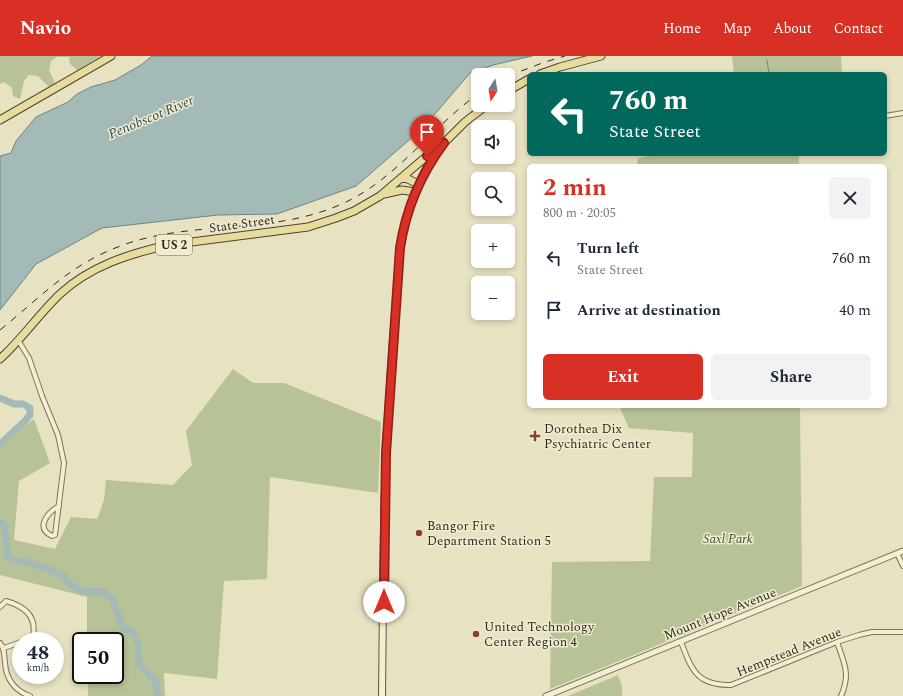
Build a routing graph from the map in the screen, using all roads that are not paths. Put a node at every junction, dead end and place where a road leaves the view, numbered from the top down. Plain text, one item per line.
1 (111, 56) edge
2 (601, 56) edge
3 (546, 72) edge
4 (527, 80) edge
5 (515, 87) edge
6 (478, 112) edge
7 (903, 113) edge
8 (887, 116) edge
9 (0, 120) edge
10 (444, 143) junction
11 (401, 178) junction
12 (418, 184) junction
13 (415, 192) junction
14 (380, 196) junction
15 (18, 340) junction
16 (0, 359) edge
17 (59, 506) junction
18 (903, 551) edge
19 (897, 553) junction
20 (903, 566) edge
21 (0, 607) edge
22 (34, 632) edge
23 (903, 632) edge
24 (681, 642) junction
25 (837, 642) junction
26 (0, 643) edge
27 (12, 645) edge
28 (4, 648) junction
29 (30, 696) edge
30 (382, 696) edge
31 (546, 696) edge
32 (841, 696) edge

1 - 9 main road
2 - 3 main road
4 - 5 main road
6 - 10 main road, State Street / US 2
7 - 8 street
10 - 11 main road, State Street / US 2
10 - 12 main road
11 - 12 main road
11 - 14 main road, State Street / US 2
12 - 13 main road
13 - 14 main road
13 - 30 main road
14 - 15 main road, State Street / US 2
15 - 16 main road, State Street / US 2
15 - 17 street
17 - 17 street
18 - 19 street, Mount Hope Avenue
19 - 20 street
19 - 24 street, Mount Hope Avenue
21 - 22 street
23 - 25 street, Hempstead Avenue
24 - 25 street, Hempstead Avenue
24 - 31 street, Mount Hope Avenue
25 - 32 street
26 - 28 street
27 - 28 street
28 - 29 street

